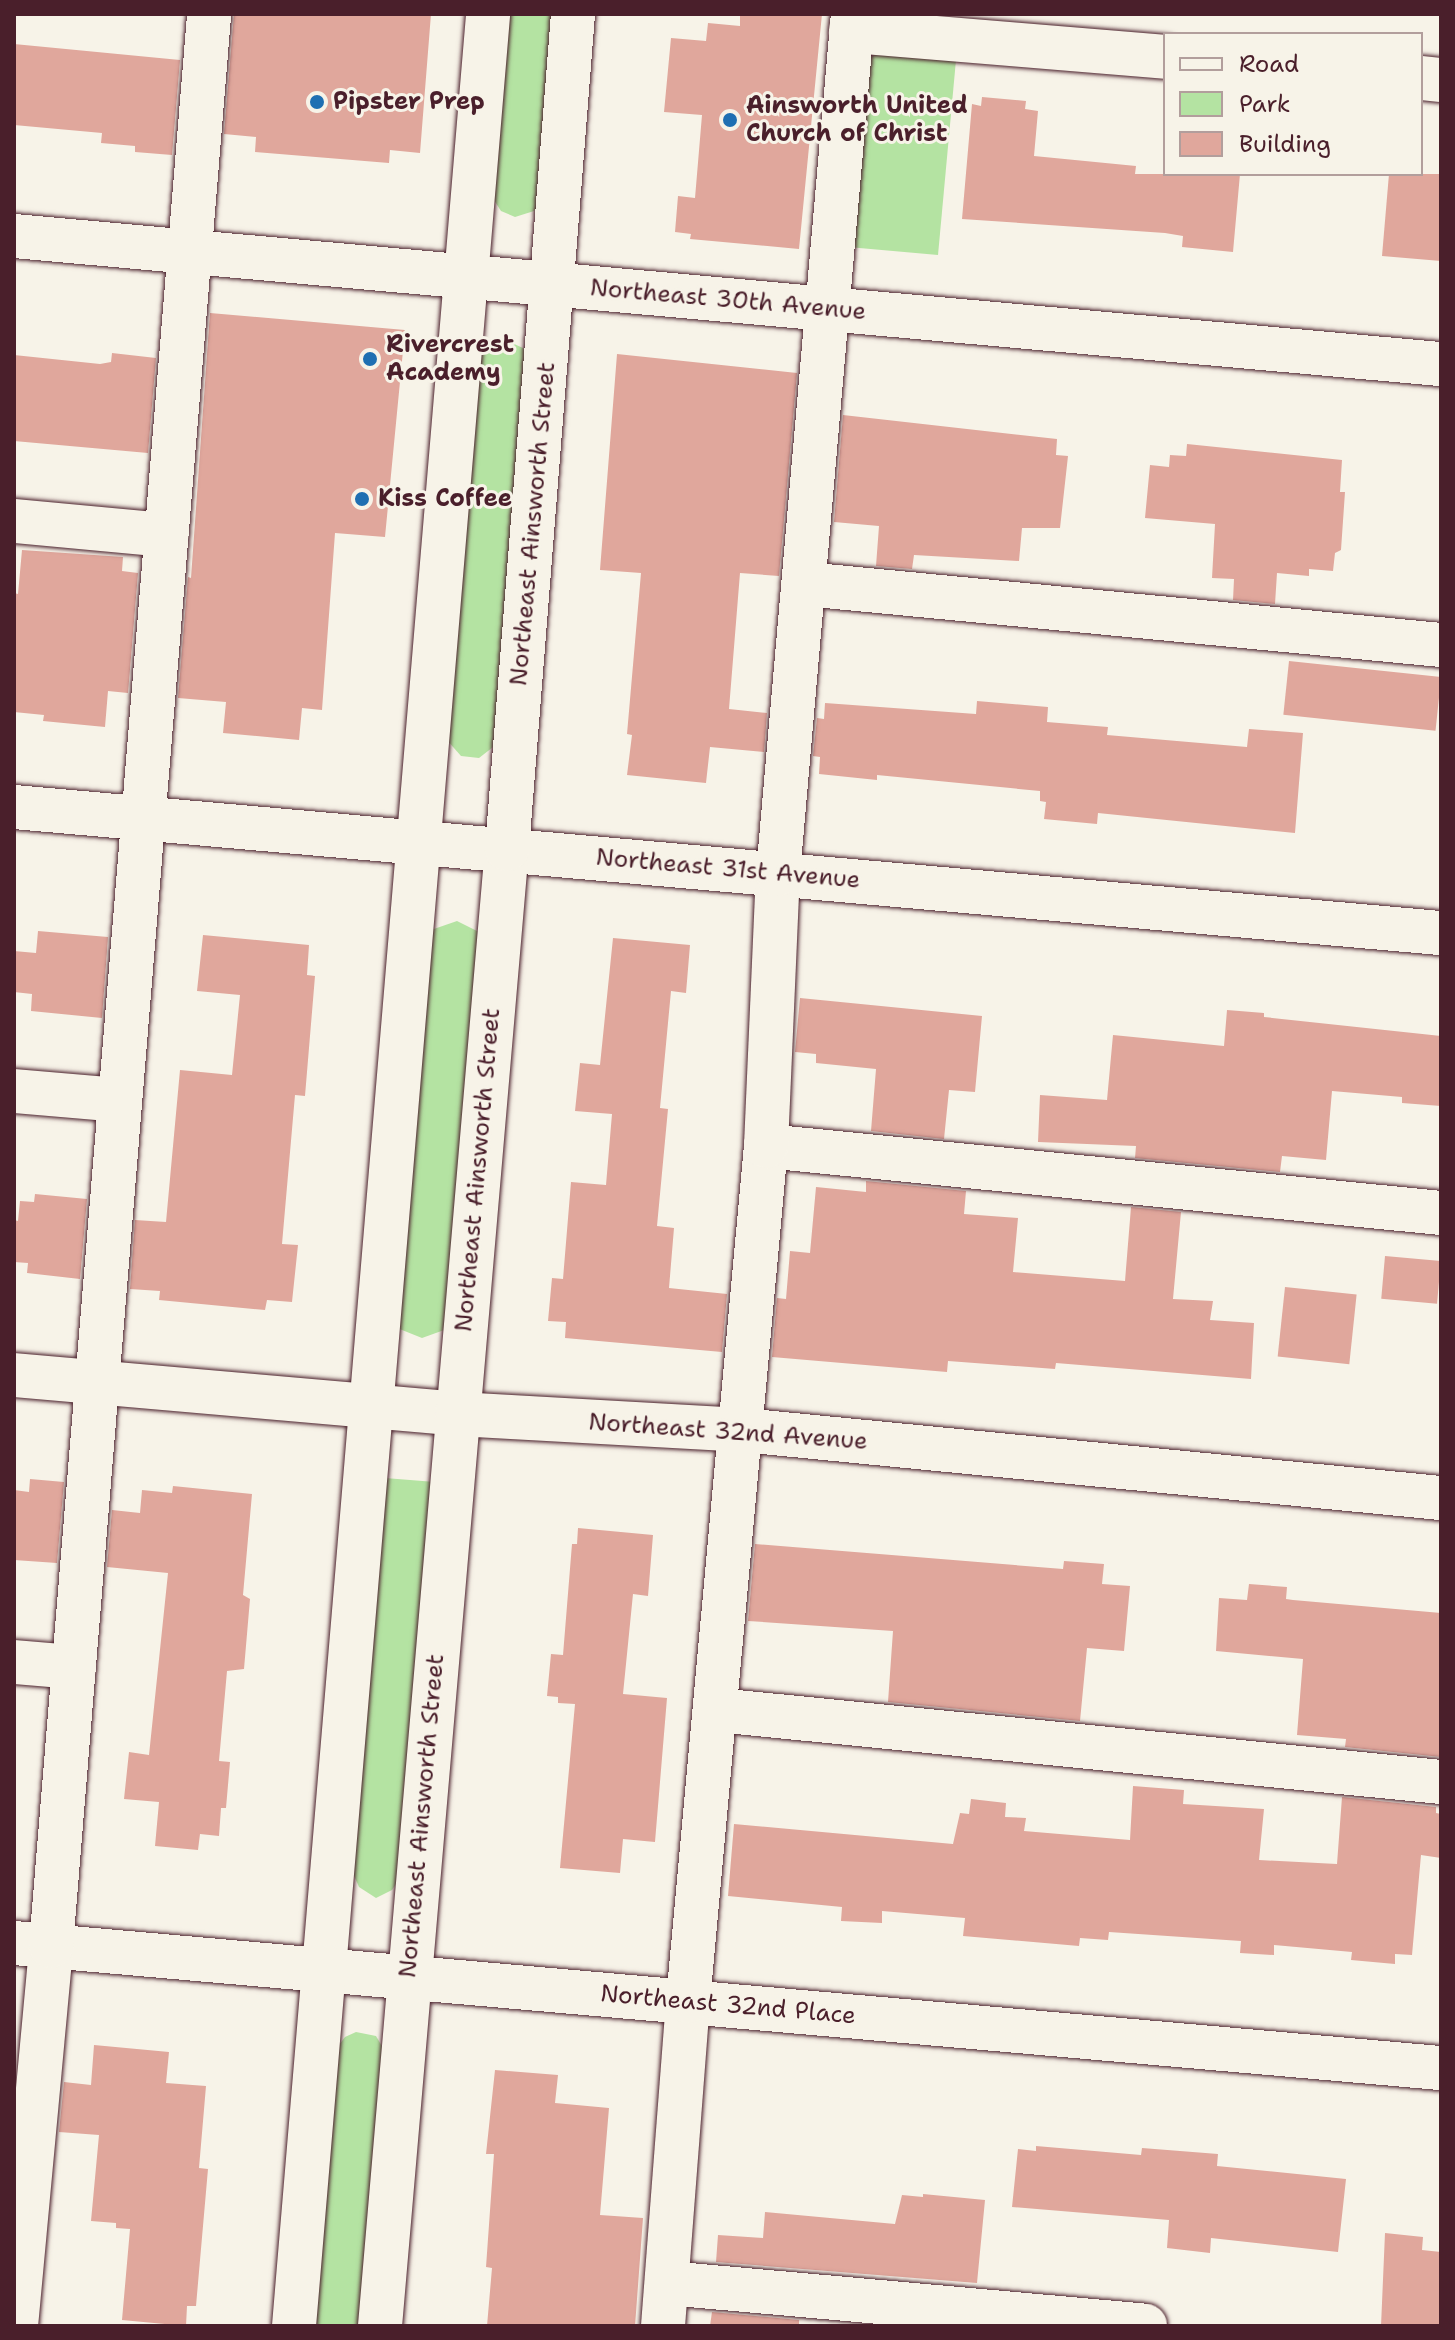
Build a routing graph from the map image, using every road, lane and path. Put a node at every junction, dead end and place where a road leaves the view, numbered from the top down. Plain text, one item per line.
1 (209, 14) edge
2 (488, 14) edge
3 (573, 14) edge
4 (852, 22) edge
5 (1163, 57) edge
6 (14, 236) edge
7 (189, 252) junction
8 (466, 277) junction
9 (552, 285) junction
10 (826, 308) junction
11 (1441, 364) edge
12 (14, 521) edge
13 (166, 535) junction
14 (805, 584) junction
15 (1441, 645) edge
16 (14, 807) edge
17 (144, 819) junction
18 (418, 843) junction
19 (507, 849) junction
20 (778, 874) junction
21 (1441, 933) edge
22 (14, 1091) edge
23 (120, 1100) junction
24 (766, 1146) junction
25 (1441, 1213) edge
26 (14, 1375) edge
27 (97, 1382) junction
28 (371, 1407) junction
29 (457, 1414) junction
30 (742, 1430) junction
31 (1441, 1498) edge
32 (14, 1662) edge
33 (74, 1667) junction
34 (717, 1710) junction
35 (1441, 1782) edge
36 (32, 1945) edge
37 (323, 1970) junction
38 (407, 1978) junction
39 (688, 2001) junction
40 (1441, 2068) edge
41 (20, 2231) edge
42 (667, 2283) junction
43 (16, 2326) edge
44 (294, 2326) edge
45 (380, 2326) edge
46 (663, 2326) edge
47 (1145, 2326) edge

1 - 7 street
2 - 8 street
3 - 9 street, Northeast Ainsworth Street
4 - 5 street
4 - 10 street
6 - 7 street, Northeast 30th Avenue
7 - 8 street, Northeast 30th Avenue
7 - 13 street
8 - 9 street, Northeast 30th Avenue
8 - 18 street
9 - 10 street, Northeast 30th Avenue
9 - 19 street, Northeast Ainsworth Street
10 - 11 street, Northeast 30th Avenue
10 - 14 street
12 - 13 street
13 - 17 street
14 - 15 street
14 - 20 street
16 - 17 street, Northeast 31st Avenue
17 - 18 street, Northeast 31st Avenue
17 - 23 street
18 - 19 street, Northeast 31st Avenue
18 - 28 street
19 - 20 street, Northeast 31st Avenue
19 - 29 street, Northeast Ainsworth Street
20 - 21 street, Northeast 31st Avenue
20 - 24 street
22 - 23 street
23 - 27 street
24 - 25 street
24 - 30 street
26 - 27 street, Northeast 32nd Avenue
27 - 28 street, Northeast 32nd Avenue
27 - 33 street
28 - 29 street, Northeast 32nd Avenue
28 - 37 street
29 - 30 street, Northeast 32nd Avenue
29 - 38 street, Northeast Ainsworth Street
30 - 31 street, Northeast 32nd Avenue
30 - 34 street
32 - 33 street
33 - 36 street
34 - 35 street
34 - 39 street
36 - 37 street, Northeast 32nd Place
36 - 41 street
37 - 38 street, Northeast 32nd Place
37 - 44 street
38 - 39 street, Northeast 32nd Place
38 - 45 street, Northeast Ainsworth Street
39 - 40 street, Northeast 32nd Place
39 - 42 street
41 - 43 street
42 - 46 street
42 - 47 street

